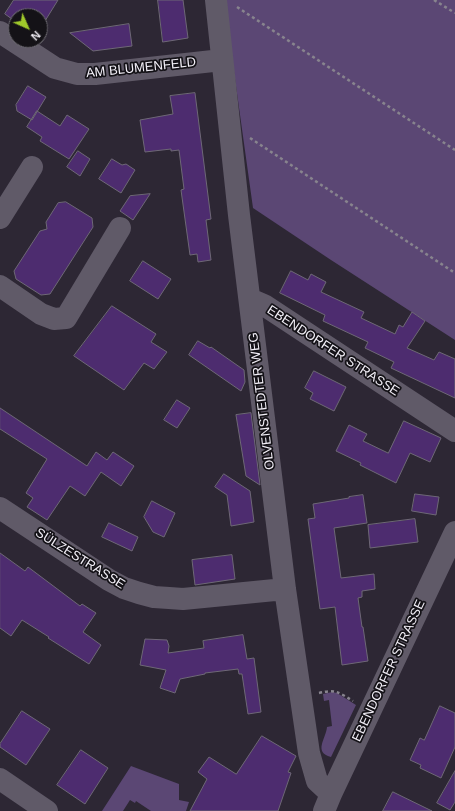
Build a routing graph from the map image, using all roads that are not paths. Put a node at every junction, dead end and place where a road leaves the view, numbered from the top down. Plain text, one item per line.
1 (225, 2) edge
2 (0, 32) edge
3 (222, 60) junction
4 (32, 167) dead end
5 (0, 218) edge
6 (120, 228) dead end
7 (0, 286) edge
8 (250, 299) junction
9 (455, 431) edge
10 (0, 508) edge
11 (455, 532) edge
12 (285, 589) junction
13 (0, 779) edge
14 (327, 803) edge
15 (47, 811) edge

1 - 3 street, OLVENSTEDTER WEG
2 - 3 street, AM BLUMENFELD
3 - 8 street, OLVENSTEDTER WEG
4 - 5 street
6 - 7 street
8 - 9 street, EBENDORFER STRASSE
8 - 12 street, OLVENSTEDTER WEG
10 - 12 street, SÜLZESTRASSE
11 - 14 street, EBENDORFER STRASSE
12 - 14 street, OLVENSTEDTER WEG
13 - 15 street

